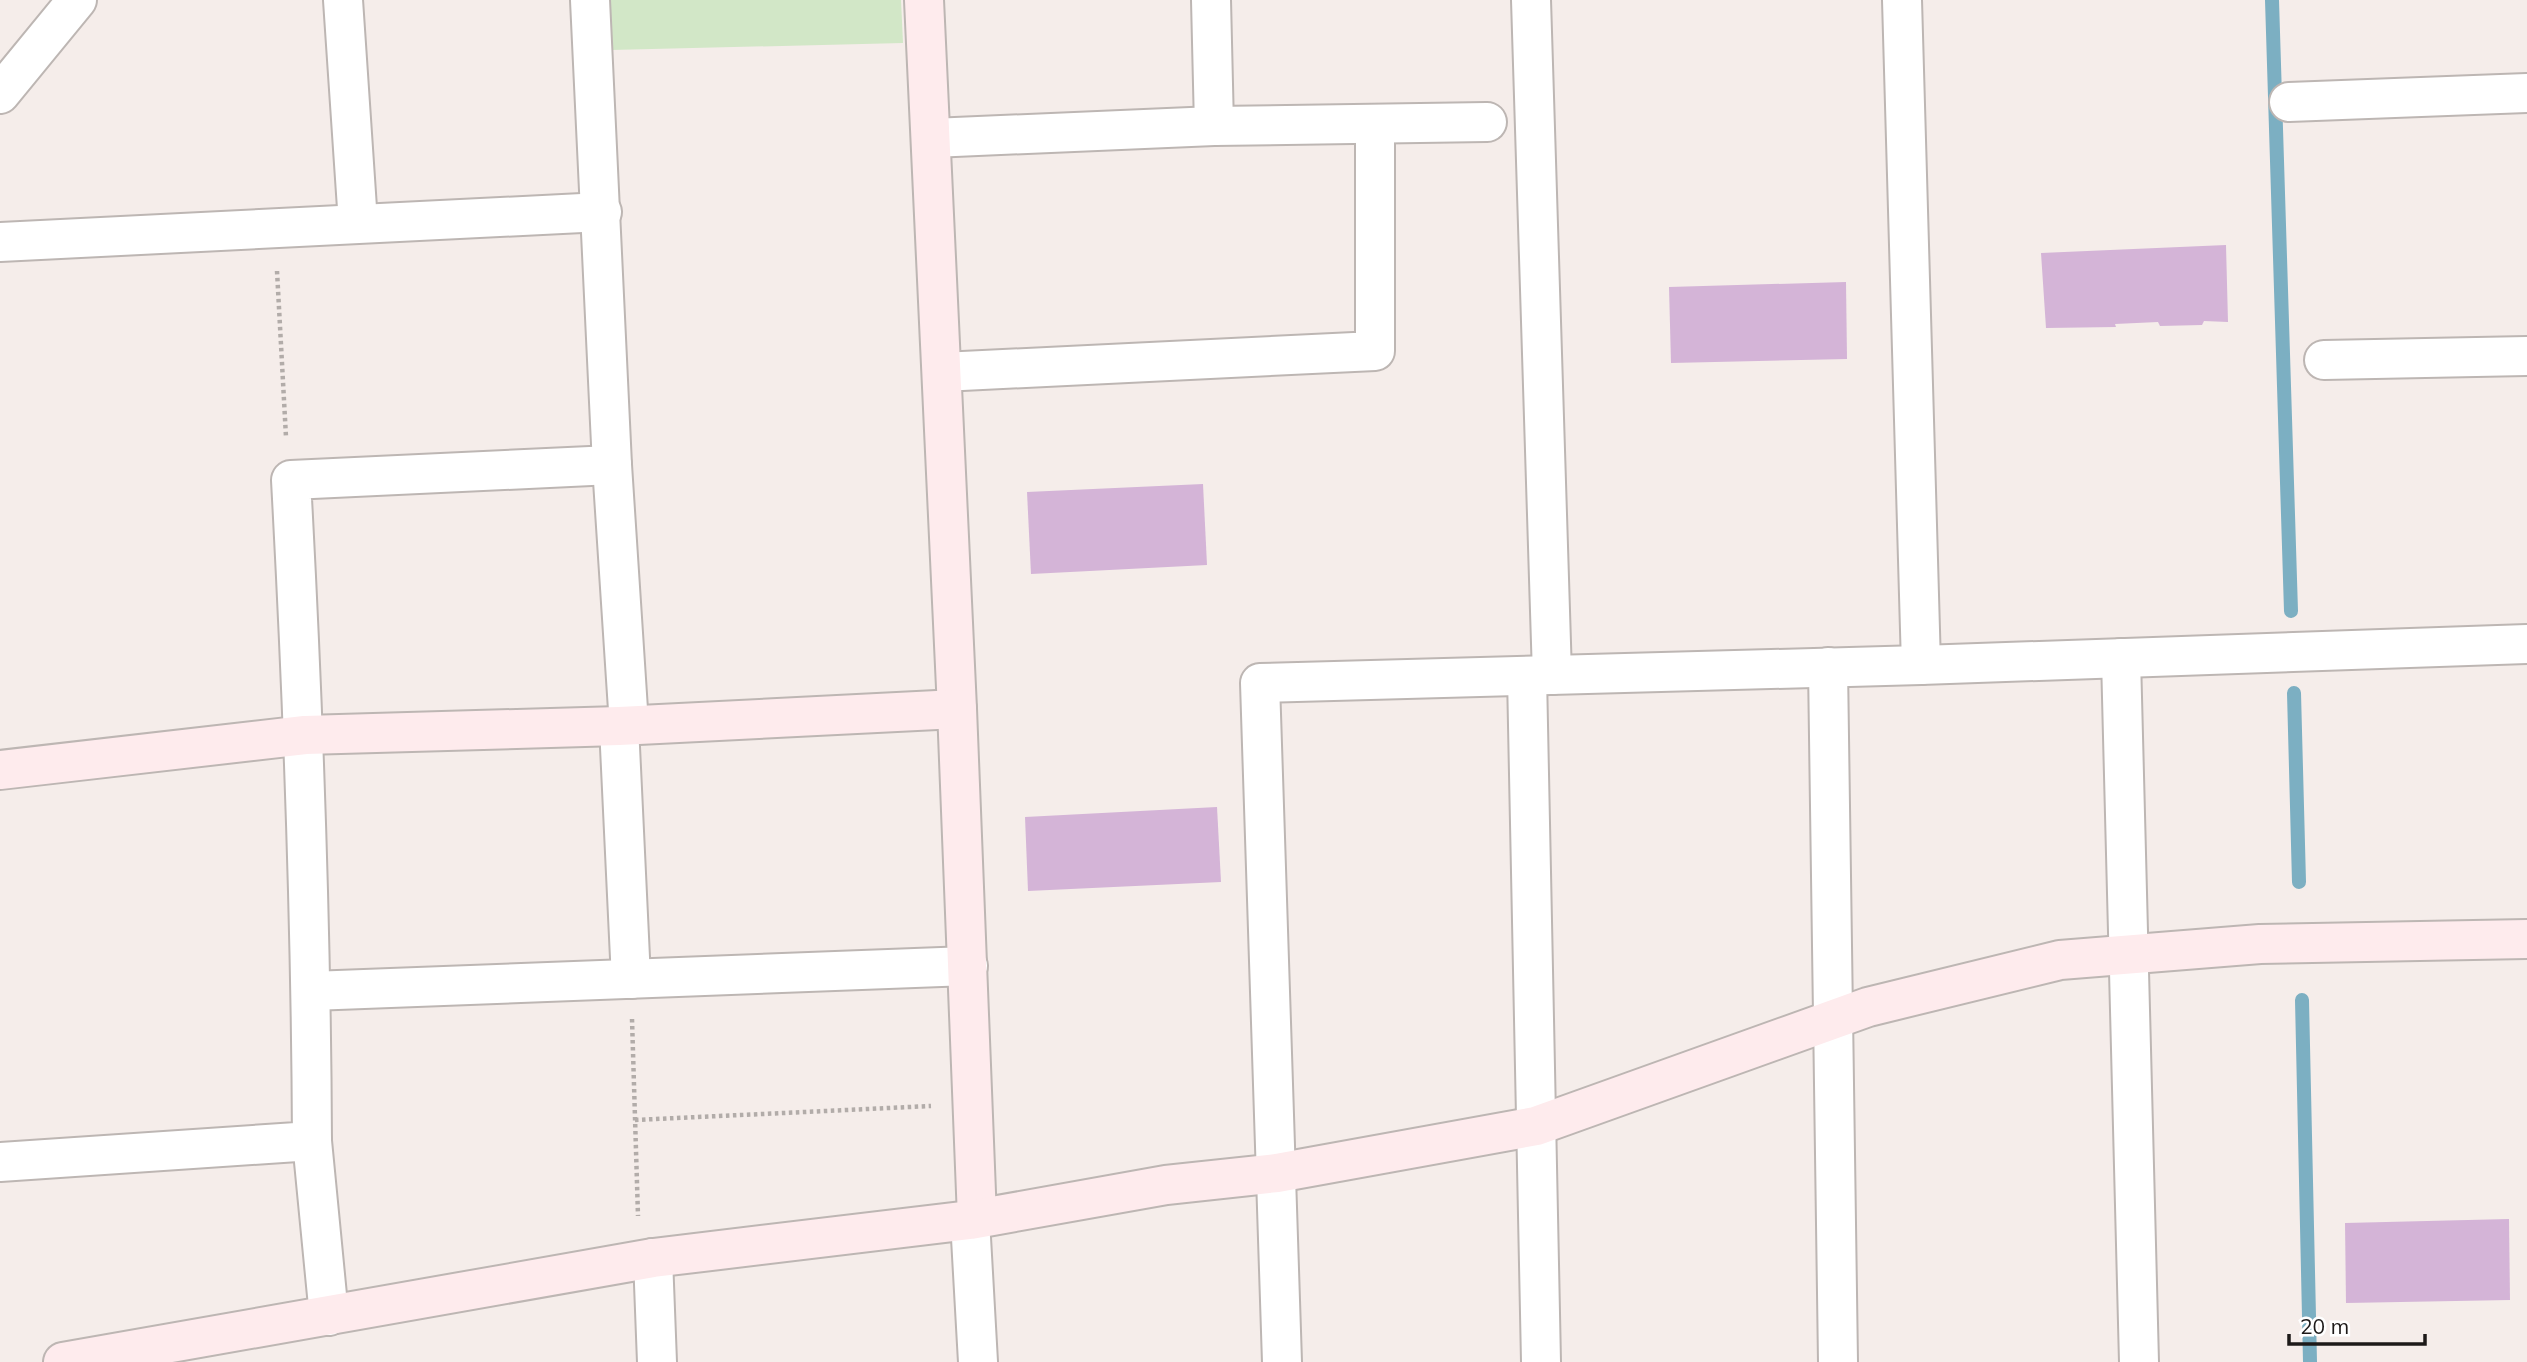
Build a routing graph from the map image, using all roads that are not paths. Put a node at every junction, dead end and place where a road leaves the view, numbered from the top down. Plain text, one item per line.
1 (77, 0) edge
2 (344, 0) edge
3 (590, 0) edge
4 (924, 0) edge
5 (1211, 0) edge
6 (1531, 0) edge
7 (1902, 0) edge
8 (2527, 93) edge
9 (0, 94) edge
10 (2289, 102) dead end
11 (1487, 122) dead end
12 (1376, 124) junction
13 (1214, 126) junction
14 (932, 138) junction
15 (601, 212) junction
16 (358, 223) junction
17 (0, 242) edge
18 (2527, 356) edge
19 (2324, 360) dead end
20 (942, 372) junction
21 (612, 464) junction
22 (2527, 644) edge
23 (2121, 658) junction
24 (1921, 665) junction
25 (1828, 667) junction
26 (1539, 676) junction
27 (957, 709) junction
28 (624, 726) junction
29 (304, 735) junction
30 (0, 770) edge
31 (2527, 939) edge
32 (2129, 954) junction
33 (968, 966) junction
34 (631, 979) junction
35 (311, 991) junction
36 (1833, 1020) junction
37 (1536, 1126) junction
38 (312, 1141) junction
39 (0, 1162) edge
40 (1277, 1173) junction
41 (974, 1219) junction
42 (646, 1260) junction
43 (329, 1316) junction
44 (63, 1362) edge
45 (657, 1362) edge
46 (978, 1362) edge
47 (1282, 1362) edge
48 (1541, 1362) edge
49 (1839, 1362) edge
50 (2140, 1362) edge

1 - 9 street
2 - 16 street
3 - 15 street
4 - 14 street
5 - 13 street
6 - 26 street
7 - 24 street
8 - 10 street
11 - 12 street
12 - 13 street
12 - 20 street
13 - 14 street
14 - 20 street
15 - 16 street
15 - 21 street
16 - 17 street
18 - 19 street
20 - 27 street
21 - 28 street
21 - 29 street
22 - 23 street
23 - 24 street
23 - 32 street
24 - 25 street
25 - 26 street
25 - 36 street
26 - 37 street
26 - 40 street
27 - 28 street
27 - 33 street
28 - 29 street
28 - 34 street
29 - 30 street
29 - 35 street
31 - 32 street
32 - 36 street
32 - 50 street
33 - 34 street
33 - 41 street
34 - 35 street
35 - 38 street
36 - 37 street
36 - 49 street
37 - 40 street
37 - 48 street
38 - 39 street
38 - 43 street
40 - 41 street
40 - 47 street
41 - 42 street
41 - 46 street
42 - 43 street
42 - 45 street
43 - 44 street

